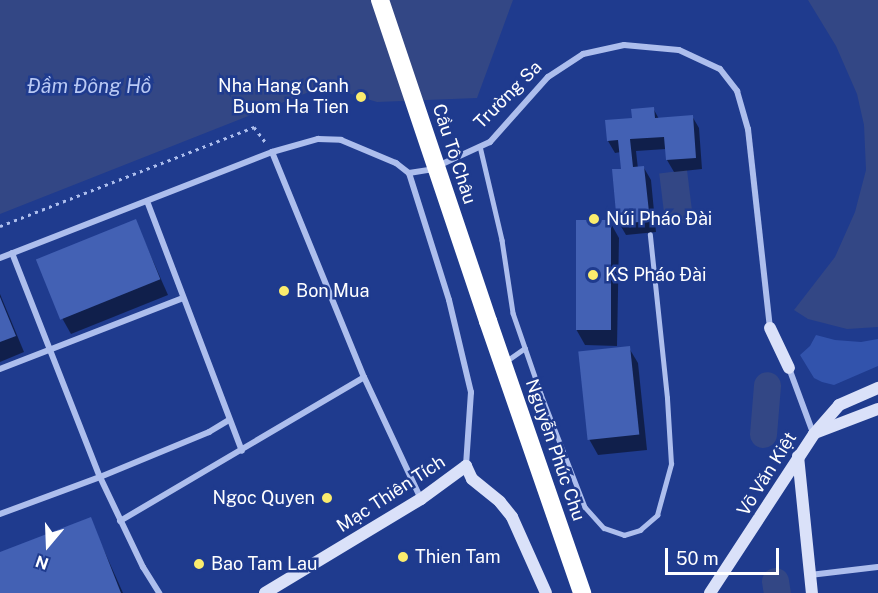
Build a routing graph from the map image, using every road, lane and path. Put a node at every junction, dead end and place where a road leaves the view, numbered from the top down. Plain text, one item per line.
1 (380, 0) edge
2 (480, 146) junction
3 (272, 152) junction
4 (410, 174) junction
5 (147, 201) junction
6 (0, 226) edge
7 (650, 235) dead end
8 (12, 254) junction
9 (0, 258) edge
10 (183, 298) junction
11 (488, 321) joint
12 (770, 328) joint
13 (525, 348) junction
14 (49, 350) junction
15 (502, 363) junction
16 (789, 368) joint
17 (0, 369) edge
18 (364, 377) junction
19 (878, 388) edge
20 (878, 409) edge
21 (229, 420) junction
22 (814, 434) junction
23 (242, 451) junction
24 (798, 456) junction
25 (466, 466) junction
26 (100, 477) junction
27 (421, 499) junction
28 (0, 514) edge
29 (120, 521) junction
30 (878, 567) edge
31 (810, 575) junction
32 (159, 593) edge
33 (265, 593) edge
34 (546, 593) edge
35 (582, 593) edge
36 (710, 593) edge
37 (812, 593) edge

1 - 11 highway, Cầu Tô Châu, bridge
2 - 4 street, Trường Sa
2 - 12 street, Trường Sa
2 - 13 lane
3 - 4 street
3 - 5 street
3 - 6 path
3 - 18 street
4 - 25 street
5 - 8 street
5 - 10 street
7 - 13 lane
8 - 9 street
8 - 14 street
10 - 14 street
10 - 21 street
11 - 15 highway, Nguyễn Phúc Chu
12 - 16 street, Trường Sa
13 - 15 lane
14 - 17 street
14 - 26 street
15 - 35 highway, Nguyễn Phúc Chu
16 - 22 street, Trường Sa
18 - 23 street
18 - 27 street
19 - 22 street, Võ Văn Kiệt
20 - 22 street, Võ Văn Kiệt
21 - 23 street
21 - 26 street
22 - 24 street, Võ Văn Kiệt
23 - 29 street
24 - 31 street
24 - 36 street, Võ Văn Kiệt
25 - 27 street, Mạc Thiên Tích
25 - 34 street, Mạc Thiên Tích
26 - 28 street
26 - 29 street
27 - 33 street, Mạc Thiên Tích
29 - 32 street
30 - 31 street
31 - 37 street

